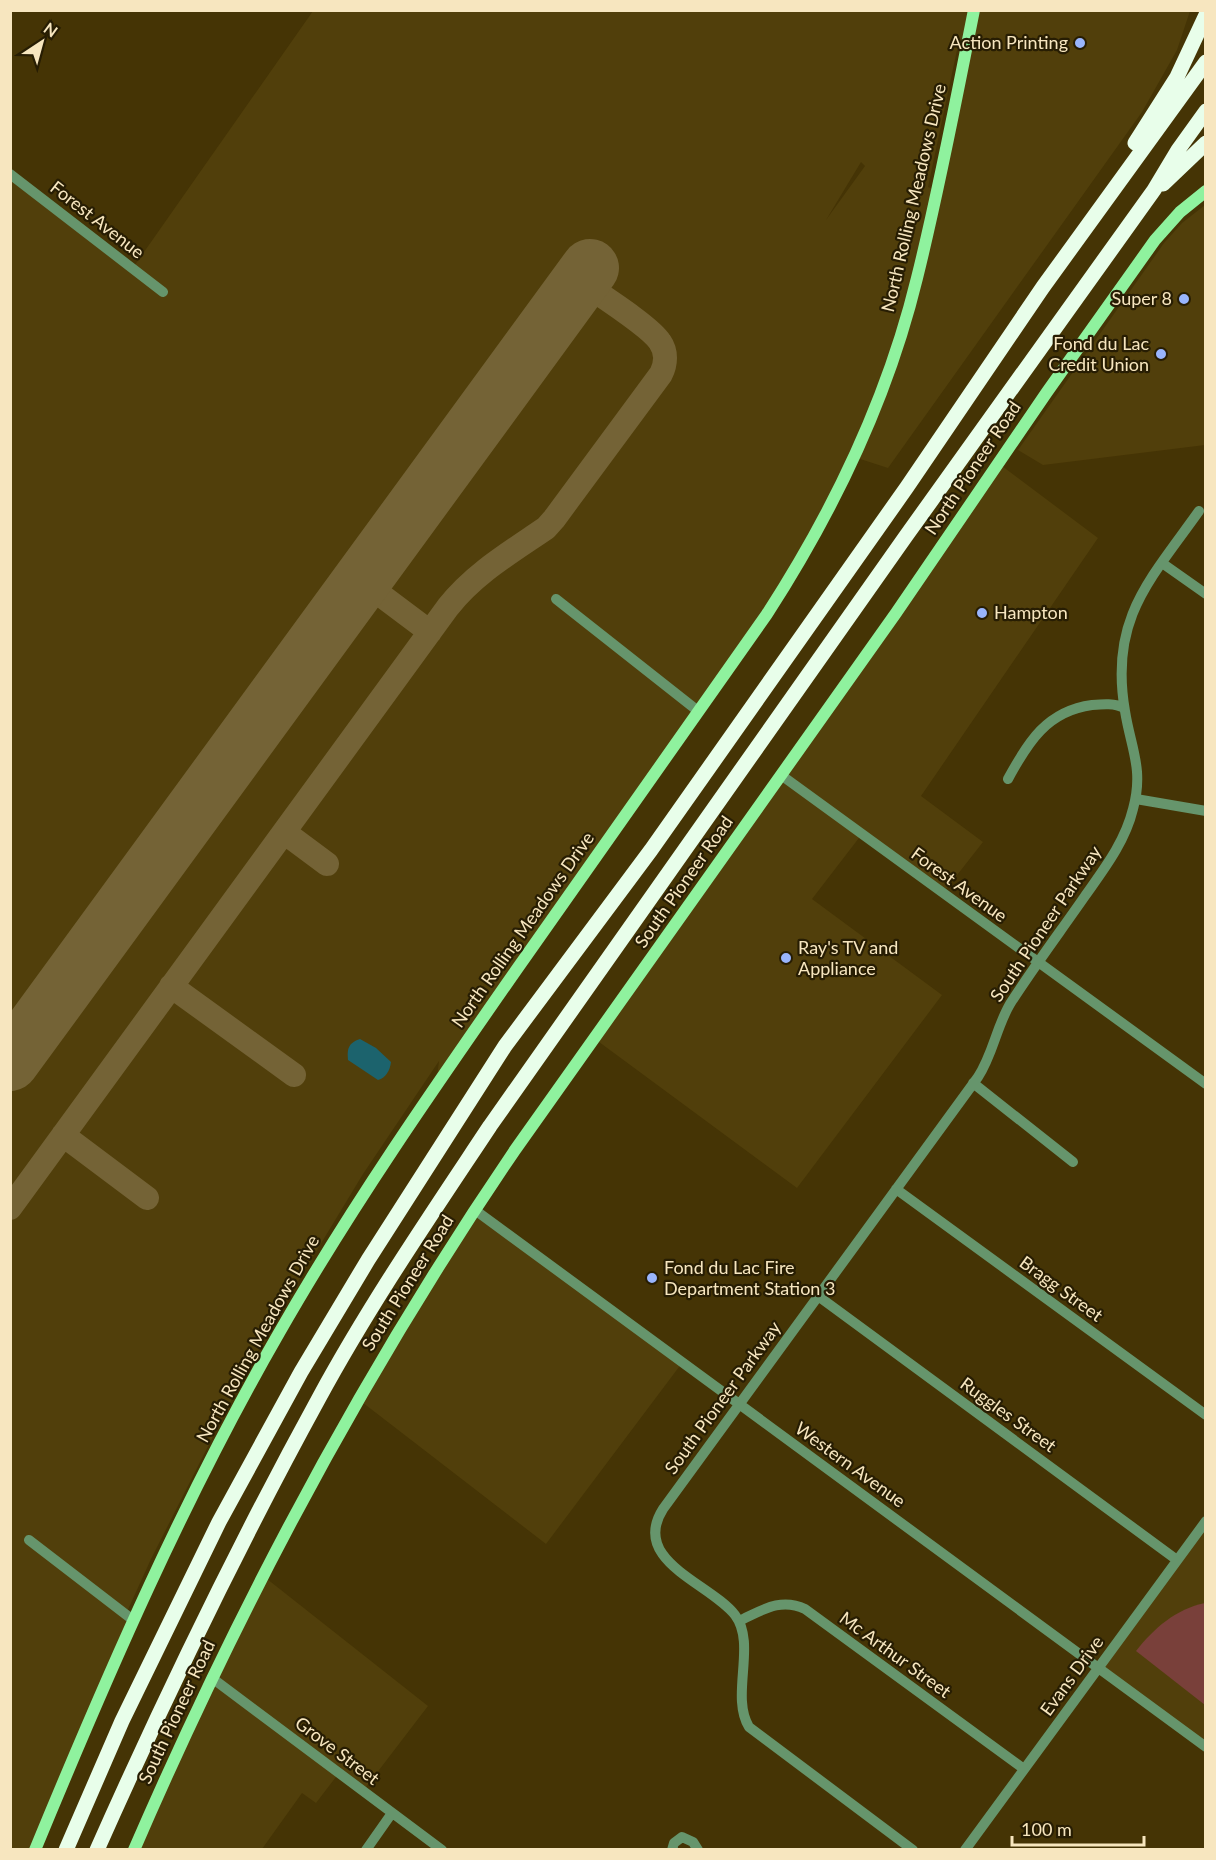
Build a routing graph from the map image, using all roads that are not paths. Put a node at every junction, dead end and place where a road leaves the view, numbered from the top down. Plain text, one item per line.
1 (974, 10) edge
2 (1206, 15) edge
3 (1206, 62) edge
4 (1206, 111) edge
5 (1206, 143) edge
6 (10, 174) edge
7 (1206, 191) edge
8 (1146, 201) junction
9 (1043, 287) junction
10 (163, 292) dead end
11 (1199, 511) dead end
12 (1162, 563) junction
13 (1206, 594) edge
14 (556, 599) dead end
15 (1124, 708) junction
16 (698, 711) junction
17 (781, 775) junction
18 (1008, 779) dead end
19 (1136, 799) junction
20 (1206, 811) edge
21 (1039, 963) junction
22 (973, 1083) junction
23 (1206, 1084) edge
24 (1073, 1162) dead end
25 (896, 1189) junction
26 (475, 1210) junction
27 (818, 1296) junction
28 (739, 1405) junction
29 (1206, 1415) edge
30 (1206, 1521) edge
31 (29, 1540) dead end
32 (1177, 1560) junction
33 (133, 1620) junction
34 (739, 1621) junction
35 (1098, 1668) junction
36 (212, 1678) junction
37 (1206, 1747) edge
38 (1024, 1769) junction
39 (392, 1813) junction
40 (35, 1850) edge
41 (66, 1850) edge
42 (97, 1850) edge
43 (134, 1850) edge
44 (366, 1850) edge
45 (442, 1850) edge
46 (672, 1850) edge
47 (698, 1850) edge
48 (913, 1850) edge
49 (965, 1850) edge

1 - 16 main road, North Rolling Meadows Drive
2 - 9 highway
3 - 9 highway
4 - 8 highway
5 - 8 highway
6 - 10 street, Forest Avenue
7 - 17 main road, North Pioneer Road
8 - 42 highway
9 - 41 highway
11 - 12 street, South Pioneer Parkway
12 - 13 street
12 - 15 street, South Pioneer Parkway
14 - 16 street
15 - 18 street
15 - 19 street, South Pioneer Parkway
16 - 33 main road, North Rolling Meadows Drive
17 - 21 street, Forest Avenue
17 - 26 main road, South Pioneer Road
19 - 20 street
19 - 21 street, South Pioneer Parkway
21 - 22 street, South Pioneer Parkway
21 - 23 street, Forest Avenue
22 - 24 street
22 - 25 street, South Pioneer Parkway
25 - 27 street, South Pioneer Parkway
25 - 29 street, Bragg Street
26 - 28 street, Western Avenue
26 - 36 main road, South Pioneer Road
27 - 28 street, South Pioneer Parkway
27 - 32 street, Ruggles Street
28 - 34 street, South Pioneer Parkway
28 - 35 street, Western Avenue
30 - 32 street, Evans Drive
31 - 33 street
32 - 35 street, Evans Drive
33 - 40 main road, North Rolling Meadows Drive
34 - 38 street, Mc Arthur Street
34 - 48 street
35 - 37 street, Western Avenue
35 - 38 street, Evans Drive
36 - 39 street, Grove Street
36 - 43 main road, South Pioneer Road
38 - 49 street, Evans Drive
39 - 44 street
39 - 45 street, Grove Street
46 - 47 street

